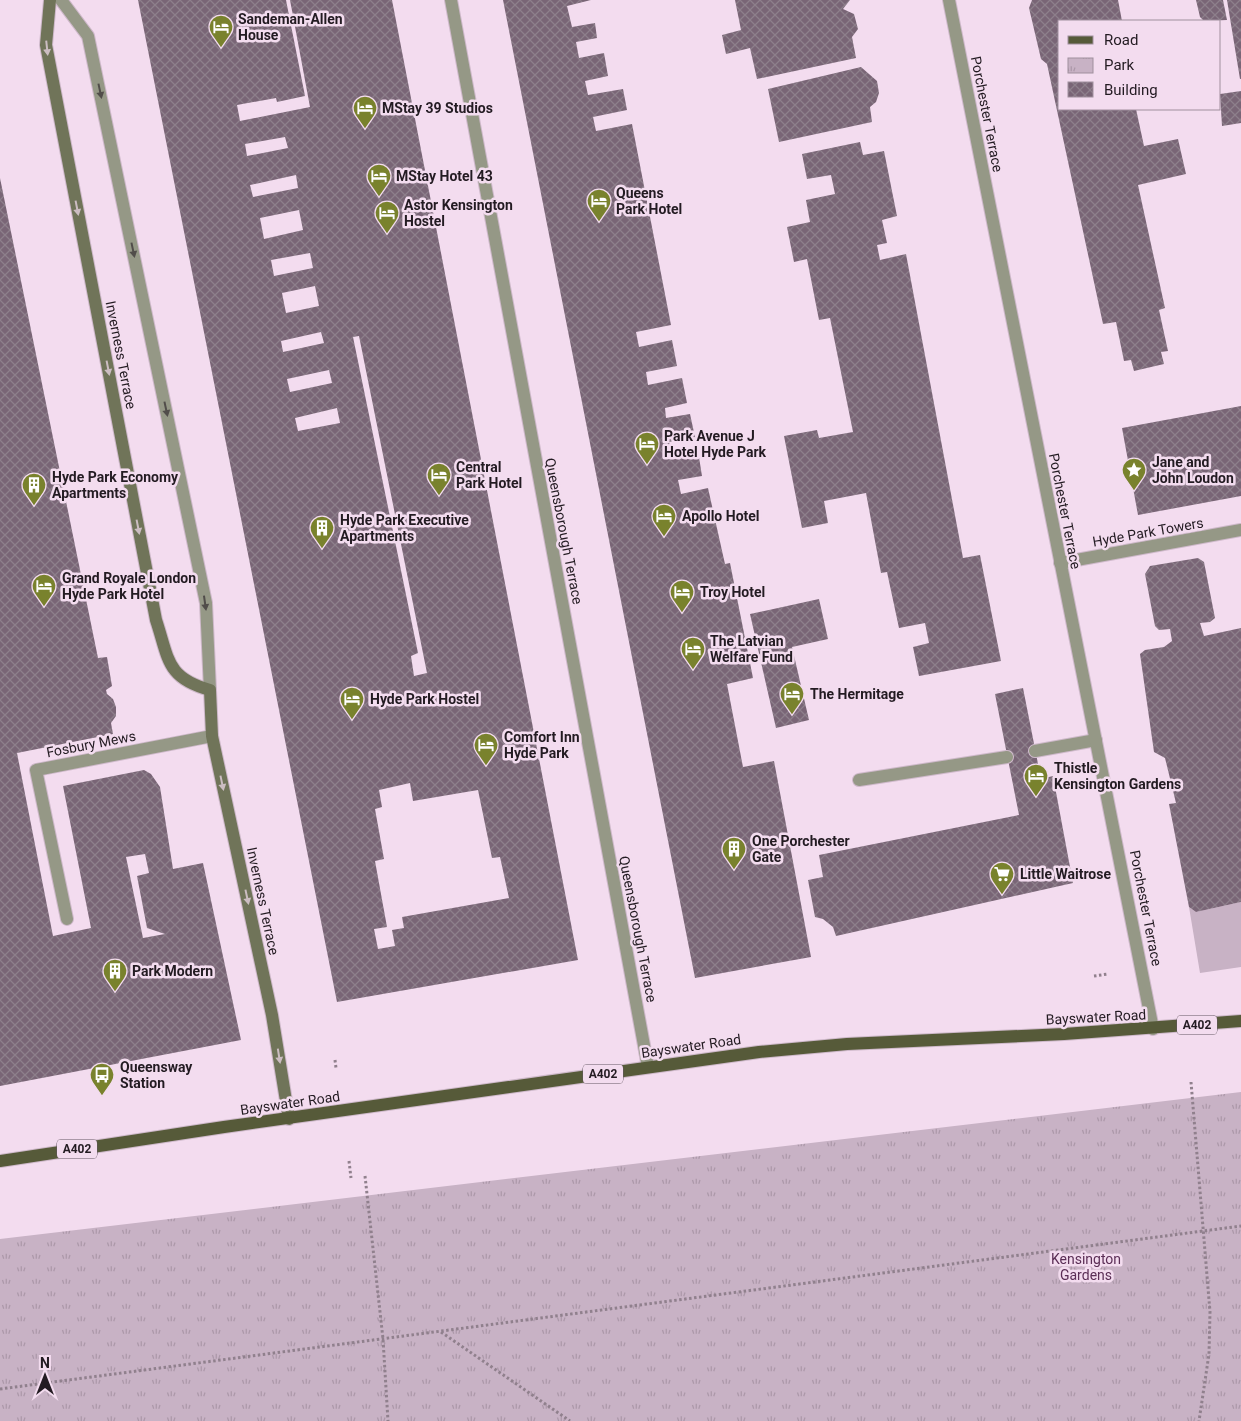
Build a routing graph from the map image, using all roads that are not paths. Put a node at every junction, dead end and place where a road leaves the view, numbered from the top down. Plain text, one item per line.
1 (50, 0) edge
2 (61, 0) edge
3 (451, 0) edge
4 (949, 0) edge
5 (1241, 530) edge
6 (1060, 563) junction
7 (210, 690) junction
8 (212, 736) junction
9 (1096, 740) junction
10 (1035, 751) dead end
11 (1007, 757) dead end
12 (859, 780) dead end
13 (67, 919) dead end
14 (1241, 1021) edge
15 (1153, 1028) junction
16 (648, 1067) junction
17 (289, 1119) junction
18 (0, 1161) edge

1 -> 7 main road, Inverness Terrace
2 -> 7 street, Inverness Terrace
3 - 16 street, Queensborough Terrace
4 - 6 street, Porchester Terrace
5 - 6 street, Hyde Park Towers
6 - 9 street, Porchester Terrace
7 - 8 main road, Inverness Terrace
8 - 13 street, Fosbury Mews
8 -> 17 main road, Inverness Terrace
9 - 10 street
9 - 15 street, Porchester Terrace
11 - 12 street
14 - 15 main road, Bayswater Road / A402
15 - 16 main road, Bayswater Road / A402
16 - 17 main road, Bayswater Road / A402
17 - 18 main road, Bayswater Road / A402

